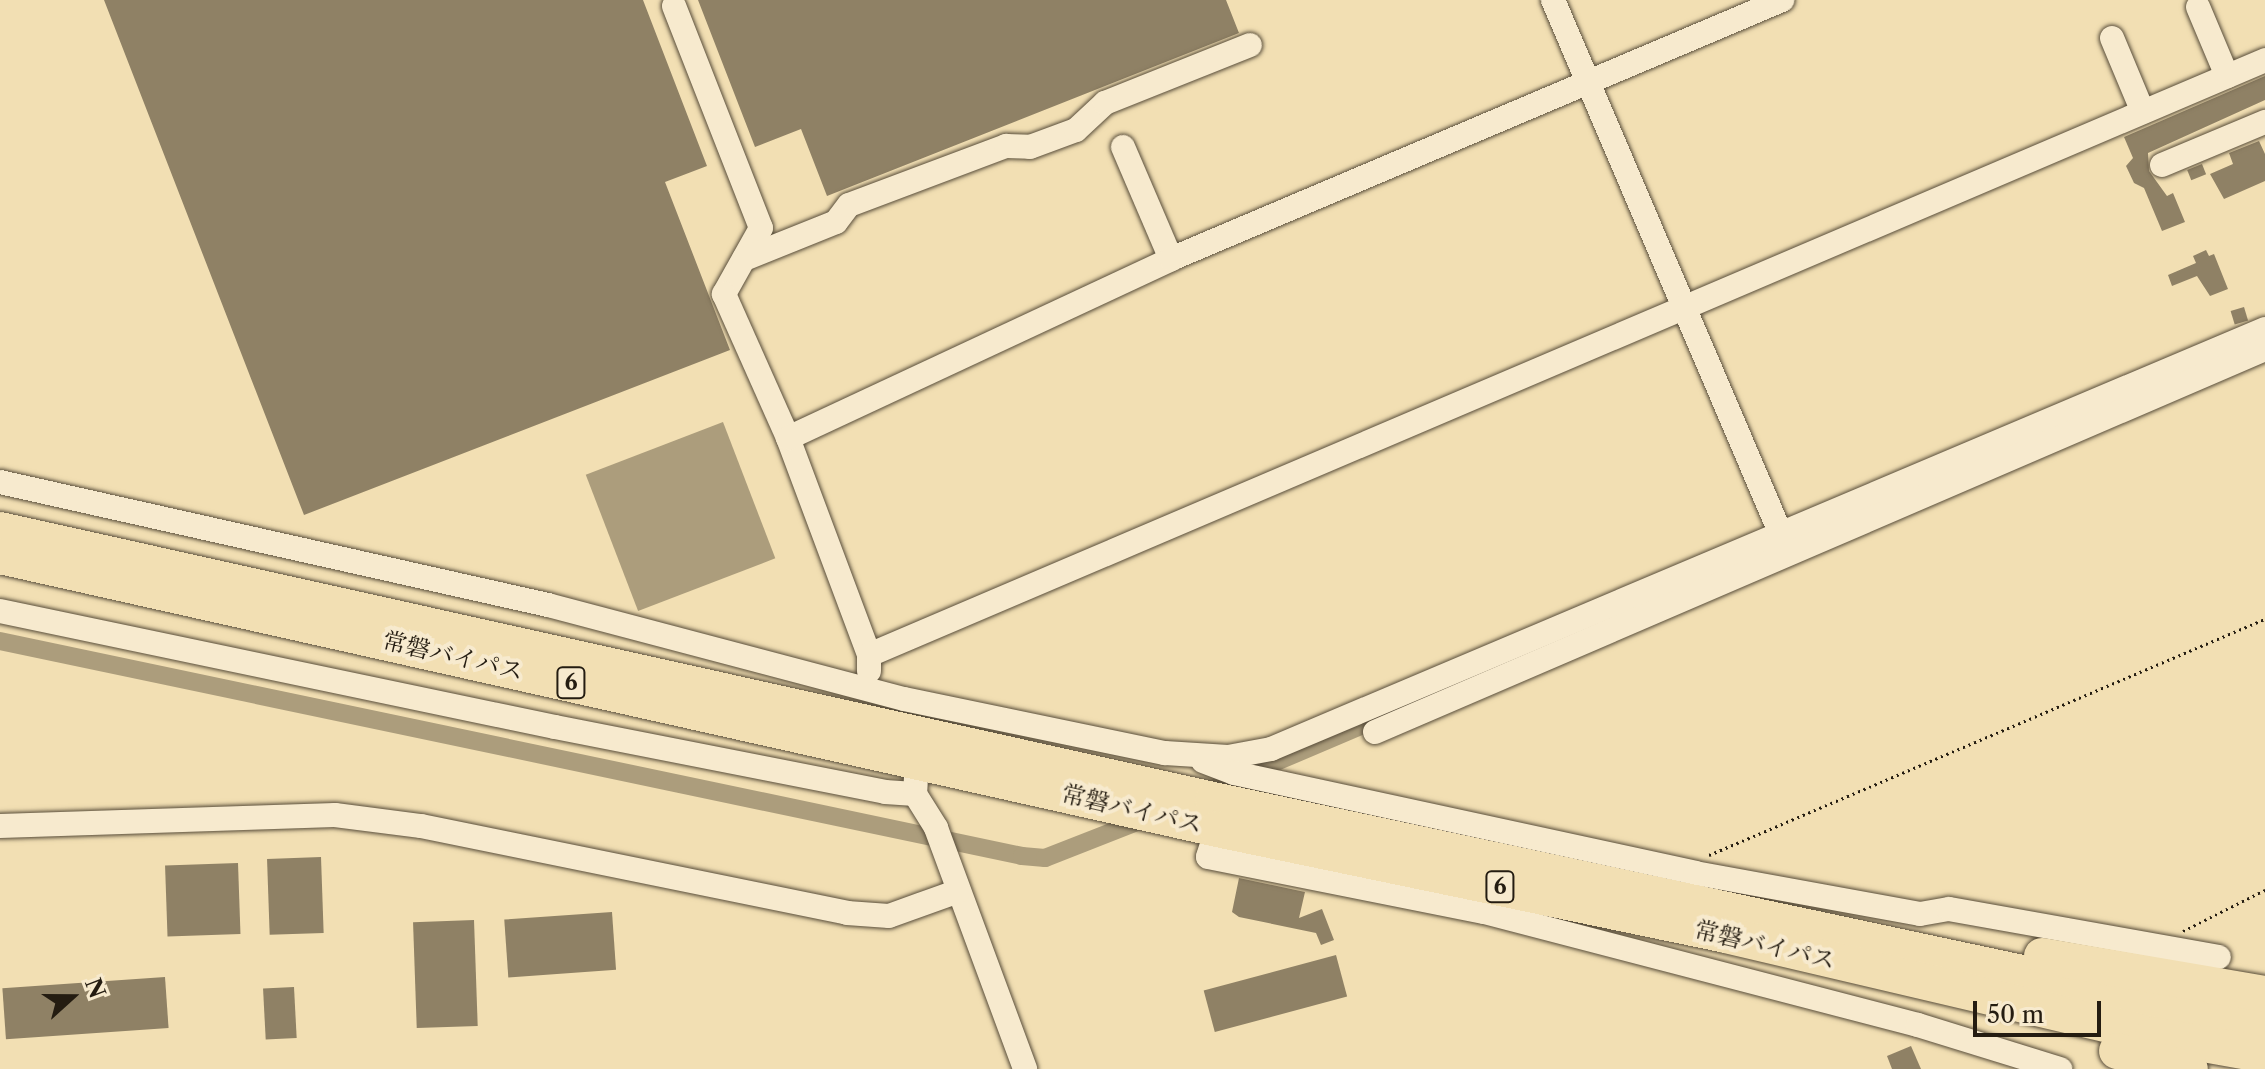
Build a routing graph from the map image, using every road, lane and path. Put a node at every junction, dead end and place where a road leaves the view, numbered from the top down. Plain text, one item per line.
1 (1553, 0) edge
2 (1782, 0) edge
3 (674, 6) dead end
4 (2198, 7) dead end
5 (2112, 38) dead end
6 (1250, 45) dead end
7 (2265, 60) edge
8 (2227, 76) junction
9 (1588, 83) junction
10 (2143, 112) junction
11 (2265, 122) edge
12 (1123, 147) dead end
13 (2163, 168) dead end
14 (744, 259) junction
15 (1171, 259) junction
16 (1684, 307) junction
17 (2265, 329) edge
18 (2265, 349) edge
19 (788, 438) junction
20 (0, 482) edge
21 (0, 530) edge
22 (1795, 537) junction
23 (0, 556) edge
24 (0, 611) edge
25 (2265, 619) edge
26 (869, 655) junction
27 (870, 705) junction
28 (1375, 732) dead end
29 (1192, 756) junction
30 (916, 776) junction
31 (1186, 810) junction
32 (0, 826) edge
33 (1695, 873) junction
34 (2265, 890) edge
35 (959, 891) junction
36 (2165, 948) junction
37 (2219, 957) dead end
38 (1930, 968) junction
39 (2265, 994) edge
40 (2265, 1025) edge
41 (2265, 1055) edge
42 (1025, 1069) edge
43 (2060, 1069) edge
44 (2190, 1069) edge

1 - 9 street
2 - 9 street
3 - 14 street
4 - 8 street
5 - 10 street
6 - 14 street
7 - 8 street
8 - 10 street
9 - 15 street
9 - 16 street
10 - 16 street
11 - 13 street
12 - 15 street
14 - 19 street
15 - 19 street
16 - 22 street
16 - 26 street
17 - 22 street
18 - 22 street
19 - 26 street
20 - 27 street
21 - 27 highway, 常磐バイパス / 6
22 - 28 street
22 - 29 street
23 - 30 highway, 常磐バイパス / 6
24 - 30 street
25 - 33 path
26 - 27 street
27 - 29 street
27 - 31 highway, 常磐バイパス / 6
29 - 33 street
30 - 31 highway, 常磐バイパス / 6
30 - 35 street
31 - 38 highway, 常磐バイパス / 6
31 - 43 street
32 - 35 street
33 - 36 street
34 - 36 path
35 - 42 street
36 - 37 street
38 - 39 highway, 6
38 - 40 highway, 常磐バイパス / 6
38 - 41 highway, 常磐バイパス / 6
38 - 44 highway, 6

